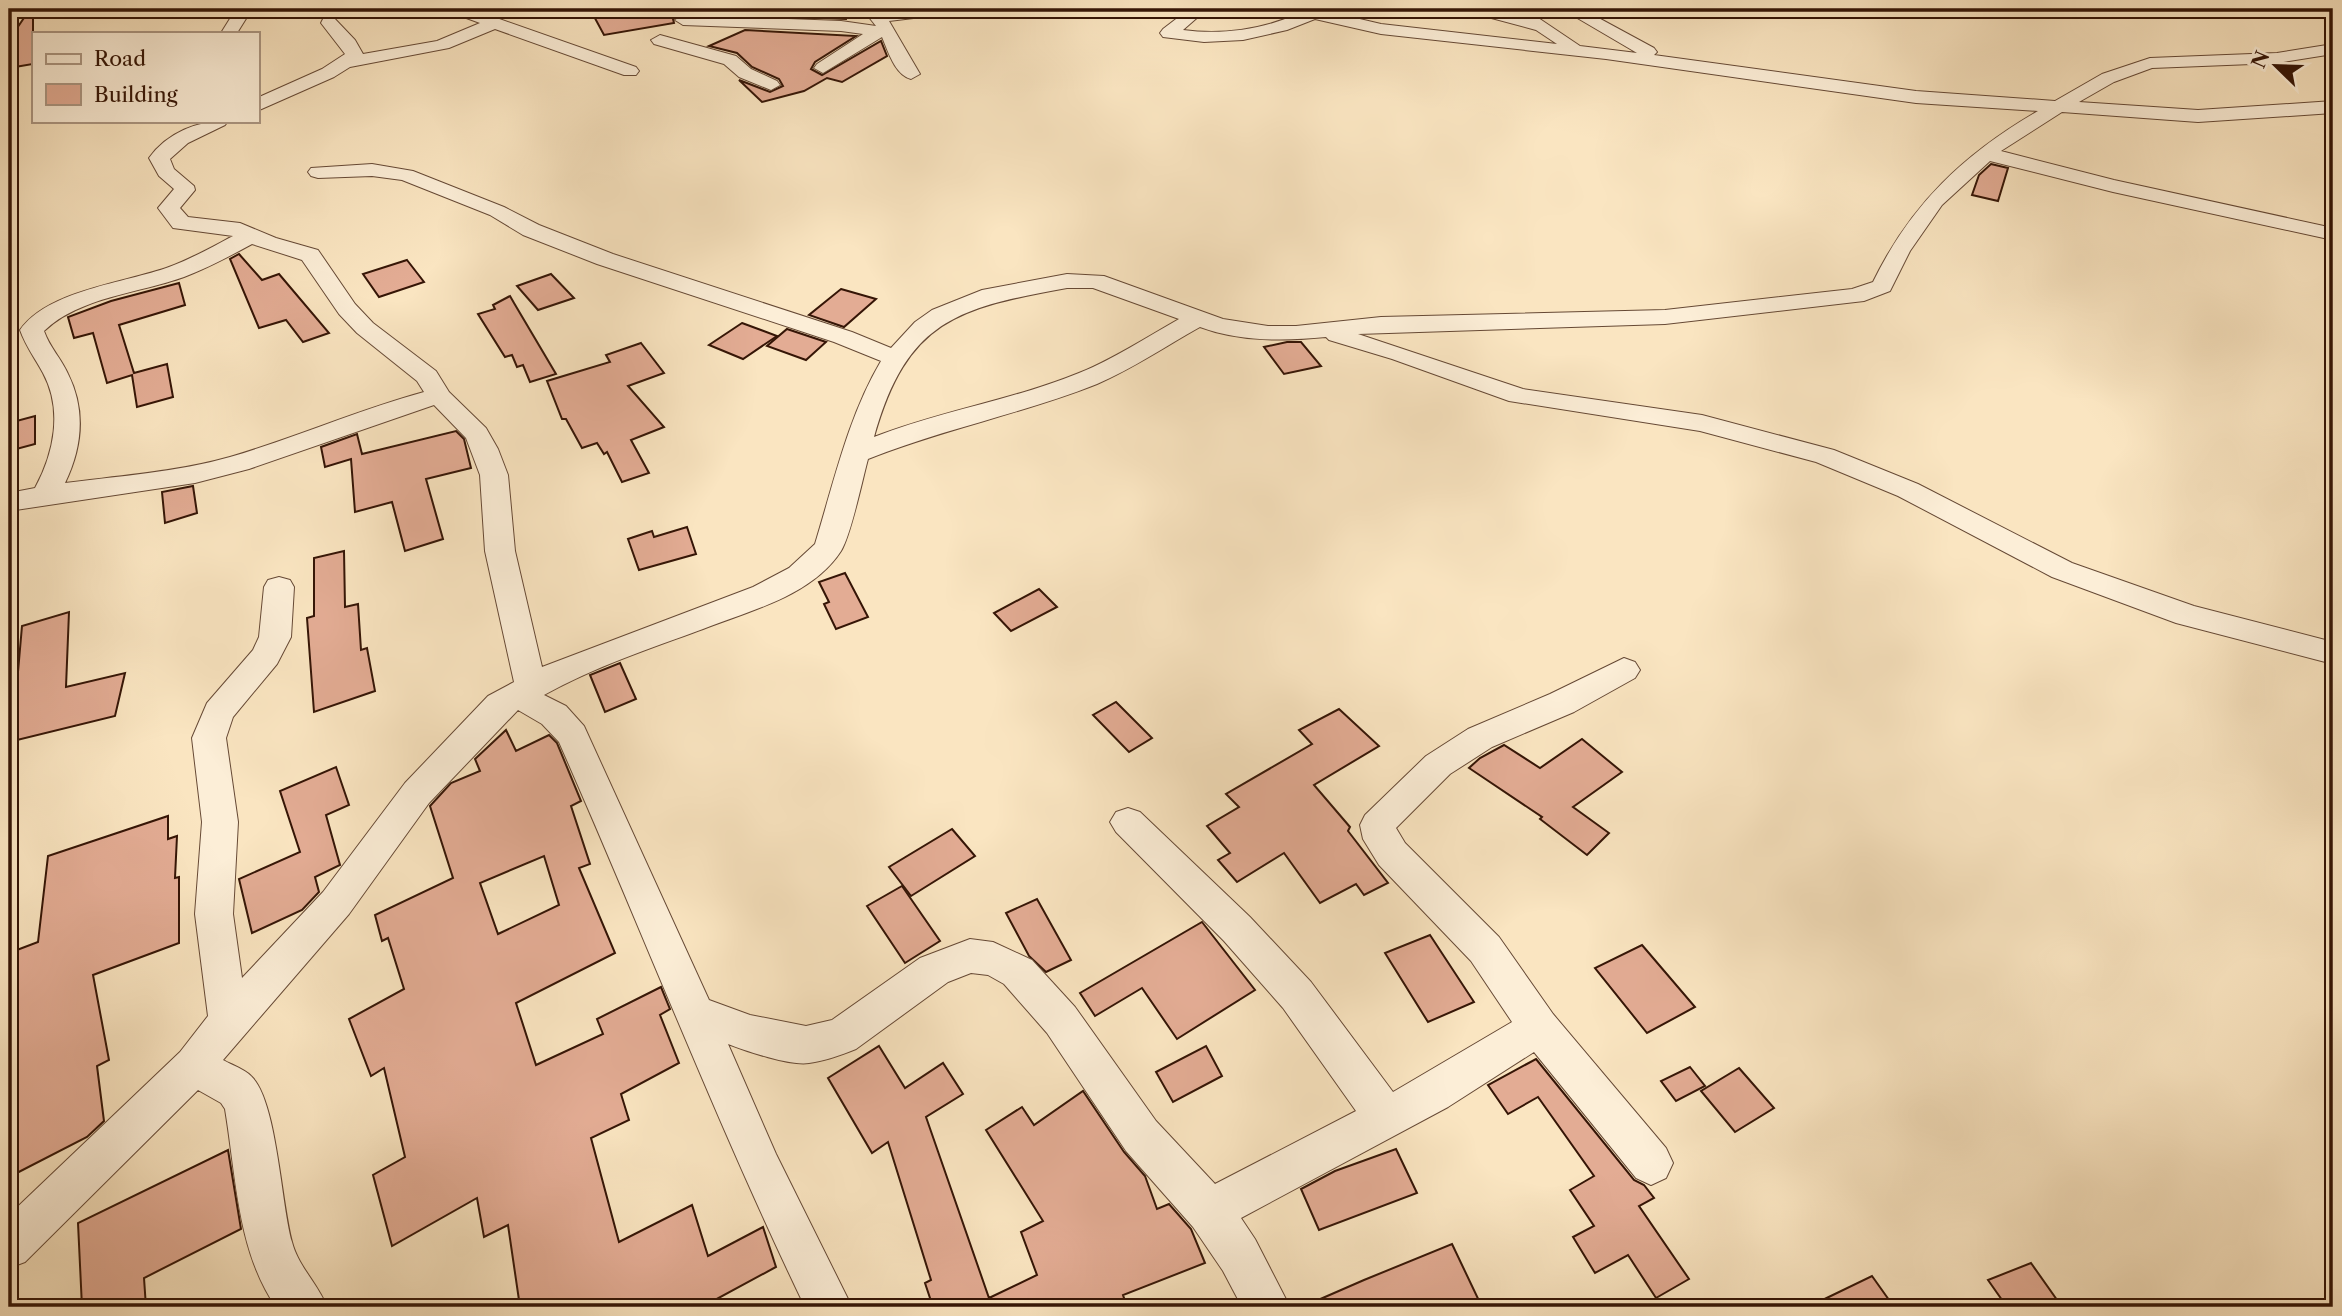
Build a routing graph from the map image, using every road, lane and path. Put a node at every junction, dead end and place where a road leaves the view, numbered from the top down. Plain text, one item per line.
1 (244, 9) edge
2 (456, 9) edge
3 (946, 9) edge
4 (1199, 9) edge
5 (1295, 9) edge
6 (1475, 9) edge
7 (1514, 9) edge
8 (1570, 9) edge
9 (1314, 13) junction
10 (689, 14) edge
11 (329, 23) dead end
12 (494, 23) junction
13 (878, 23) edge
14 (1544, 30) junction
15 (230, 32) edge
16 (646, 46) junction
17 (2333, 49) edge
18 (1579, 50) junction
19 (601, 59) junction
20 (348, 62) junction
21 (1668, 62) junction
22 (823, 68) dead end
23 (630, 71) dead end
24 (911, 74) dead end
25 (771, 85) dead end
26 (259, 104) edge
27 (2062, 106) junction
28 (2333, 107) edge
29 (216, 122) edge
30 (1987, 155) junction
31 (318, 172) dead end
32 (2333, 234) edge
33 (249, 237) junction
34 (1196, 320) junction
35 (1323, 331) junction
36 (895, 358) junction
37 (439, 396) junction
38 (856, 454) junction
39 (45, 495) junction
40 (9, 502) edge
41 (279, 587) dead end
42 (2333, 653) edge
43 (1624, 670) dead end
44 (524, 690) junction
45 (1128, 821) dead end
46 (694, 1013) junction
47 (229, 1021) junction
48 (1539, 1027) junction
49 (194, 1066) junction
50 (1387, 1118) junction
51 (1651, 1163) dead end
52 (1209, 1211) junction
53 (9, 1246) edge
54 (304, 1307) edge
55 (829, 1307) edge
56 (1266, 1307) edge

1 - 15 street
2 - 12 street
3 - 13 street
4 - 9 street
5 - 9 street
6 - 14 street
7 - 14 street
8 - 21 street
9 - 18 street
10 - 13 street
10 - 16 street
11 - 20 street
12 - 19 street
12 - 20 street
13 - 22 street
13 - 24 street
14 - 18 street
16 - 19 street
16 - 25 street
17 - 27 street
18 - 21 street
19 - 23 street
20 - 26 street
21 - 27 street
27 - 28 street
27 - 30 street
29 - 33 street
30 - 32 street
30 - 35 street
31 - 36 street
33 - 37 street
33 - 39 street
34 - 35 street
34 - 36 street
34 - 38 street
35 - 42 street
36 - 38 street
37 - 39 street
37 - 44 street
38 - 44 street
39 - 40 street
41 - 47 street
43 - 48 street
44 - 46 street
44 - 47 street
45 - 50 street
46 - 52 street
46 - 55 street
47 - 49 street
48 - 50 street
48 - 51 street
49 - 53 street
49 - 54 street
50 - 52 street
52 - 56 street

